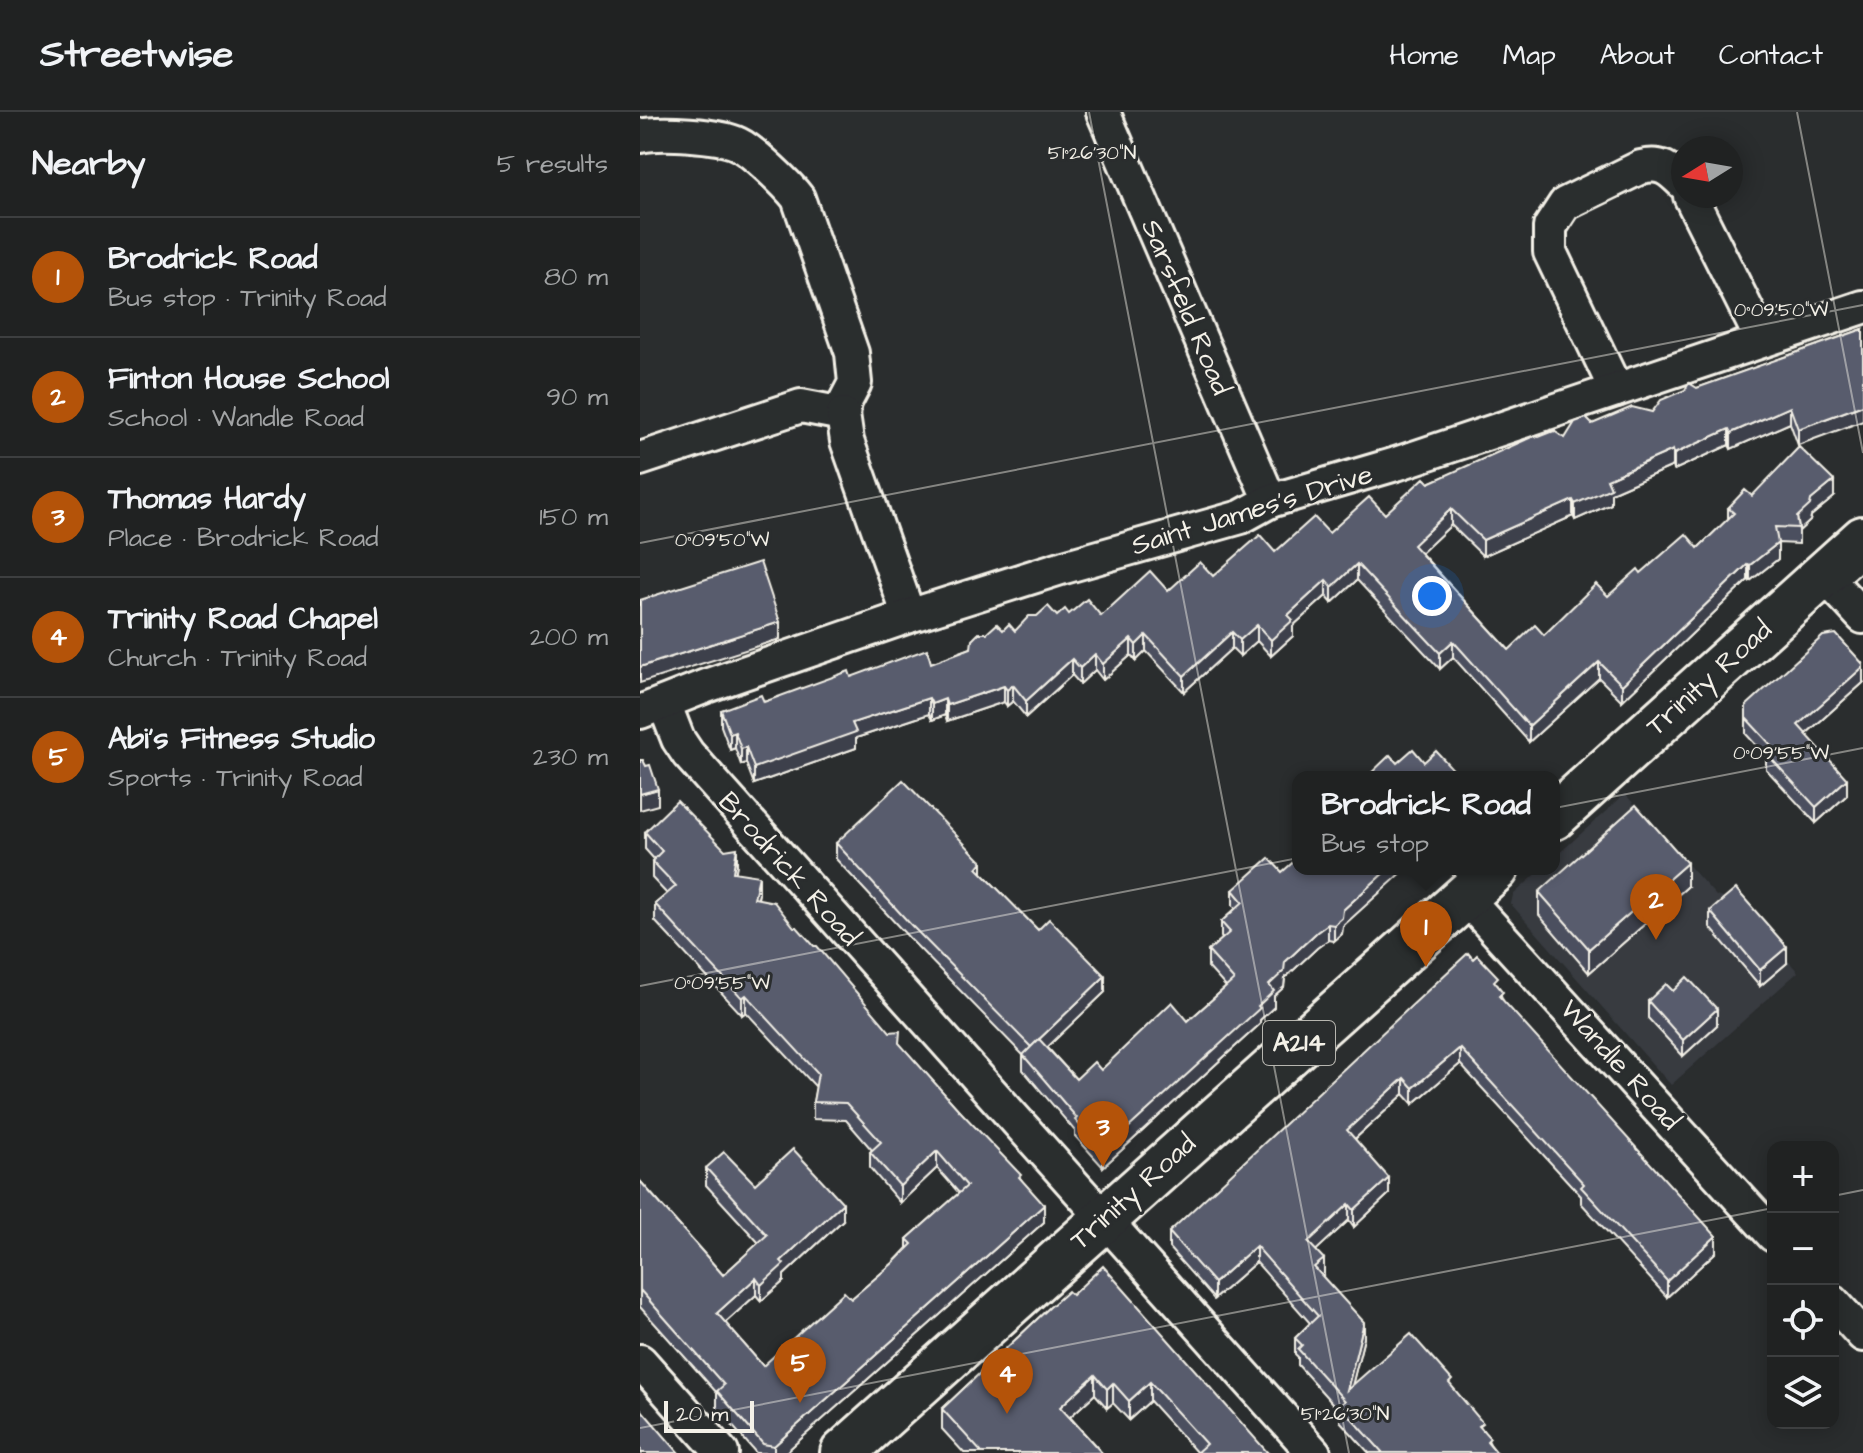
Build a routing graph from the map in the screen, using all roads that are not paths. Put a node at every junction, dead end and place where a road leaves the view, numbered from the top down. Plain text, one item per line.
1 (1103, 112) edge
2 (683, 123) edge
3 (640, 136) edge
4 (1671, 172) edge
5 (1696, 208) edge
6 (1863, 307) edge
7 (1762, 340) junction
8 (1616, 390) junction
9 (843, 414) junction
10 (640, 459) edge
11 (1270, 501) junction
12 (1863, 539) edge
13 (1824, 575) junction
14 (909, 616) junction
15 (1863, 617) edge
16 (652, 708) edge
17 (1560, 812) edge
18 (1481, 883) edge
19 (1103, 1219) junction
20 (1767, 1228) edge
21 (1839, 1309) edge
22 (1863, 1335) edge
23 (640, 1361) edge
24 (722, 1453) edge
25 (843, 1453) edge
26 (1314, 1453) edge

1 - 11 street, Sarsfeld Road
2 - 3 street
2 - 9 street
4 - 8 street
5 - 7 street
6 - 7 street, Saint James's Drive
7 - 8 street, Saint James's Drive
8 - 11 street, Saint James's Drive
9 - 10 street
9 - 14 street
11 - 14 street, Saint James's Drive
12 - 13 highway, Trinity Road
13 - 15 street
13 - 17 highway, Trinity Road
14 - 16 street, Saint James's Drive
16 - 19 street, Brodrick Road
18 - 19 highway, Trinity Road / A214
18 - 20 street, Wandle Road
19 - 25 highway, Trinity Road / A214
19 - 26 street, Brodrick Road
21 - 22 street
23 - 24 street

